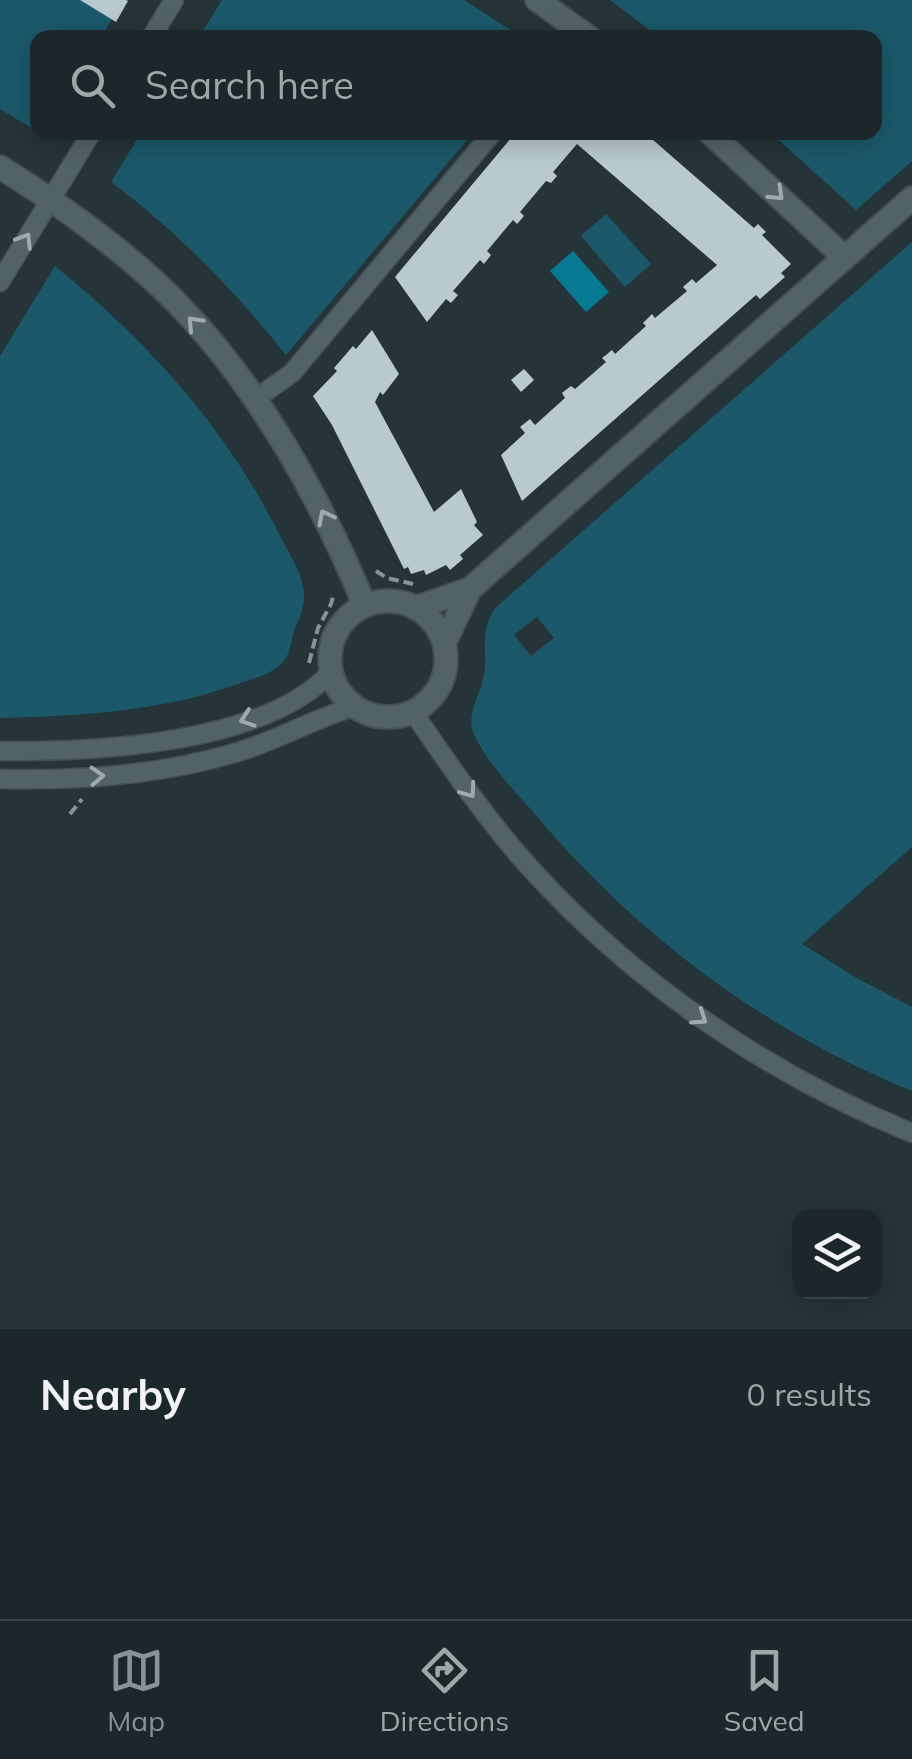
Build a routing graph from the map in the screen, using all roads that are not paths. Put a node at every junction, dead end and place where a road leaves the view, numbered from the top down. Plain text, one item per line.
1 (174, 0) edge
2 (537, 0) edge
3 (156, 30) edge
4 (575, 30) edge
5 (87, 140) edge
6 (487, 140) edge
7 (718, 140) edge
8 (0, 167) edge
9 (912, 198) edge
10 (51, 199) junction
11 (844, 257) junction
12 (0, 282) edge
13 (254, 400) junction
14 (470, 589) junction
15 (365, 606) junction
16 (415, 608) junction
17 (444, 644) junction
18 (331, 672) junction
19 (353, 706) junction
20 (413, 712) junction
21 (0, 751) edge
22 (0, 779) edge
23 (912, 1133) edge

1 - 3 street
2 - 4 street
5 - 10 street
6 - 13 street
7 -> 11 street
8 - 10 street
9 - 11 street
12 -> 10 street
13 -> 10 street
11 - 14 street
15 -> 13 street
14 - 16 street
14 - 17 street
15 - 16 street
15 - 18 street
16 - 17 street
17 - 20 street
18 - 19 street
18 -> 21 street
19 - 20 street
22 -> 19 street
20 -> 23 street

